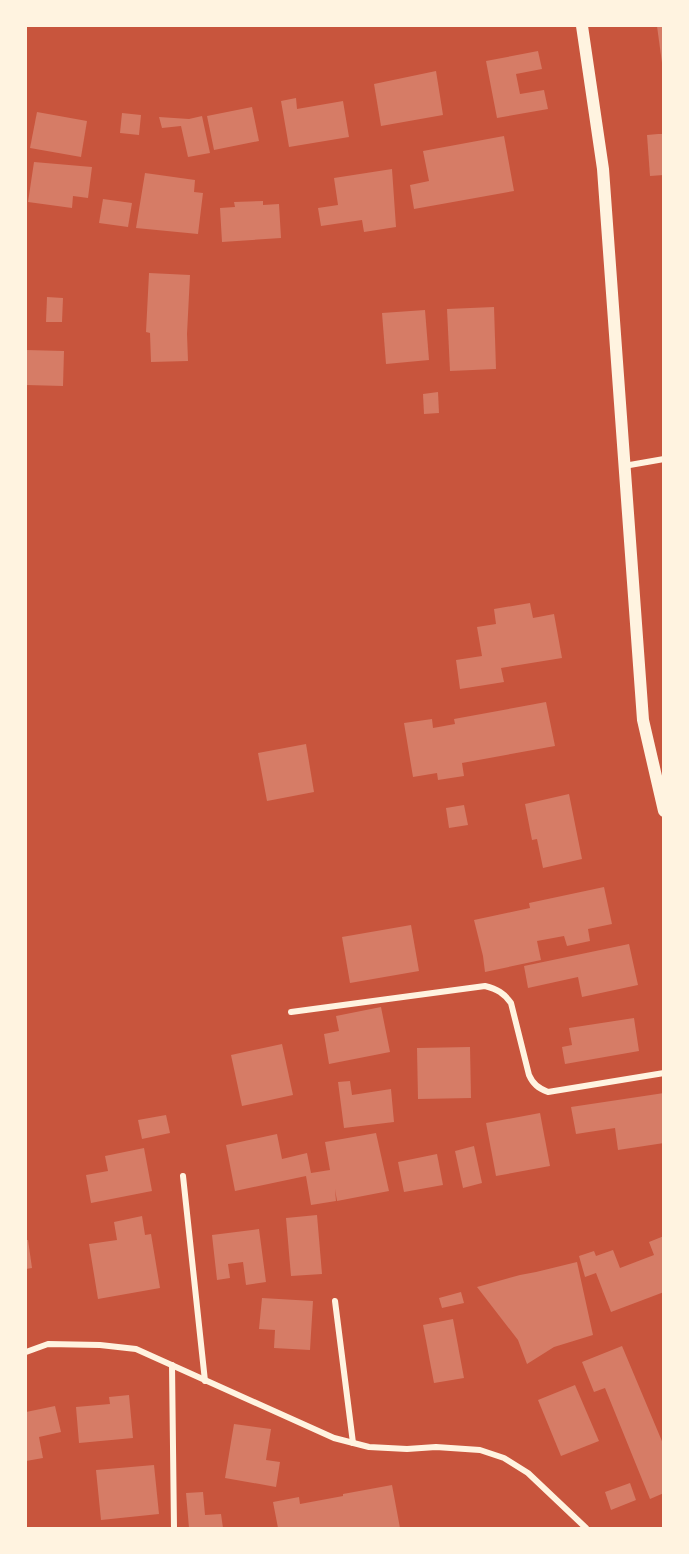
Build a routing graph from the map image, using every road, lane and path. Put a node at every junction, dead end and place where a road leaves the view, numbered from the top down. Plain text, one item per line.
1 (582, 26) edge
2 (663, 459) edge
3 (624, 466) junction
4 (663, 811) edge
5 (291, 1012) dead end
6 (663, 1072) edge
7 (183, 1176) dead end
8 (335, 1301) dead end
9 (26, 1352) edge
10 (172, 1365) junction
11 (205, 1381) junction
12 (353, 1443) junction
13 (174, 1528) edge
14 (586, 1528) edge

1 - 3 main road
2 - 3 street
3 - 4 main road
5 - 6 street
7 - 11 street
8 - 12 street
9 - 10 street
10 - 11 street
10 - 13 street
11 - 12 street
12 - 14 street

